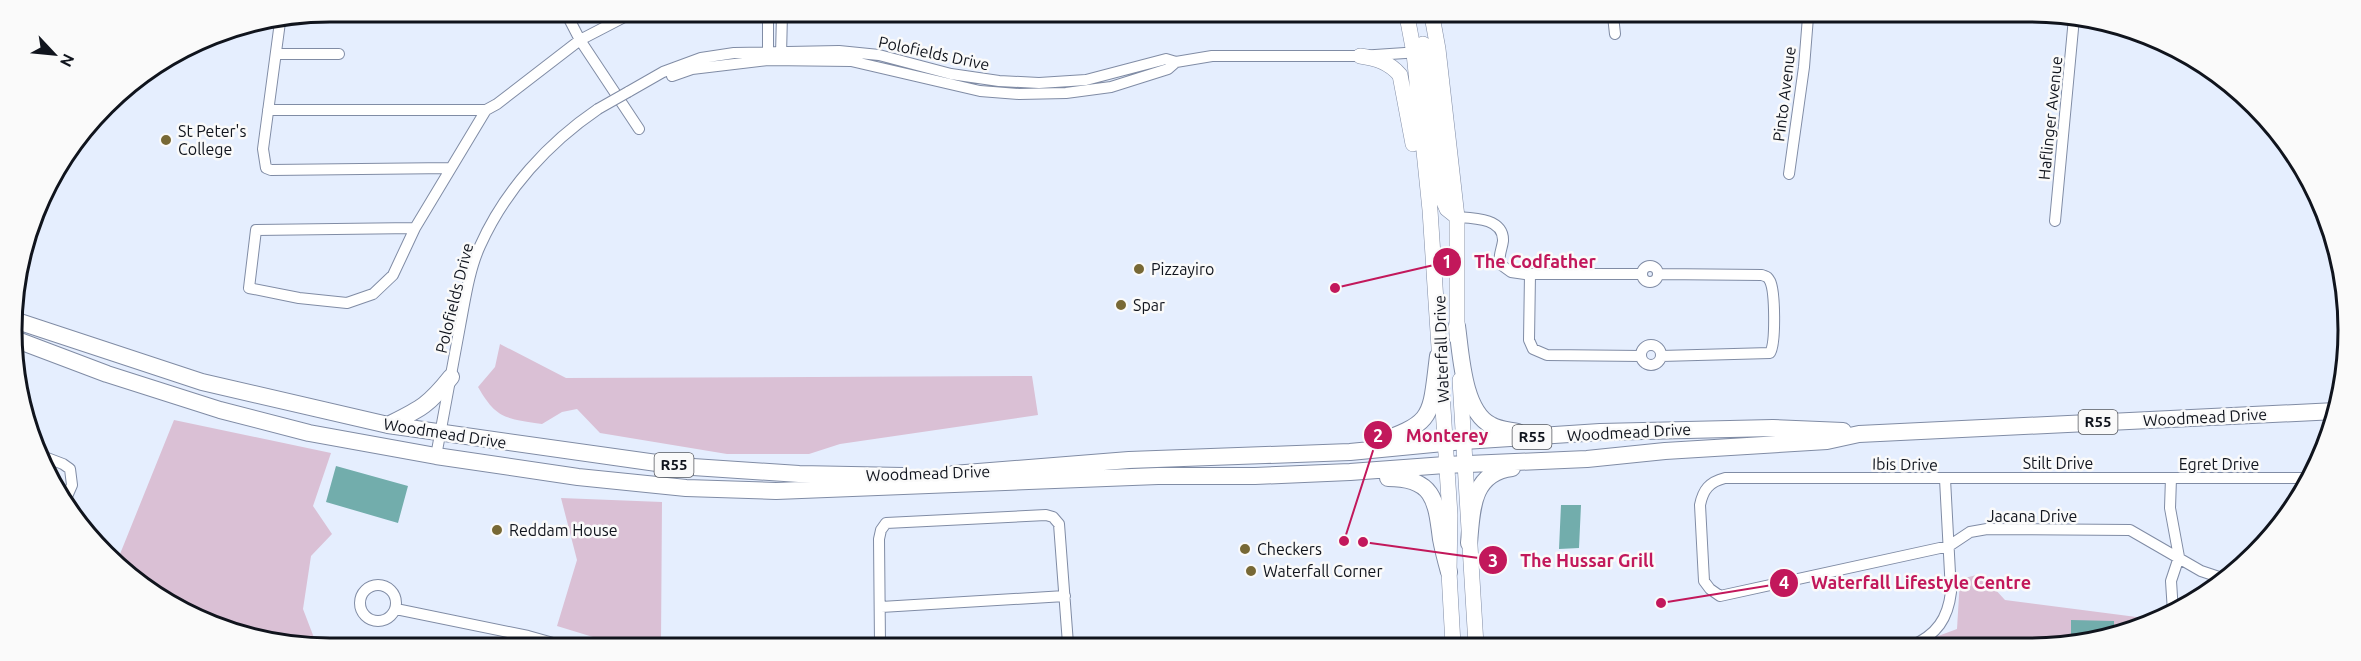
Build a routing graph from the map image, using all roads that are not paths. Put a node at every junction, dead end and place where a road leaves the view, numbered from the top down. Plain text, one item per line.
1 (571, 22) edge
2 (615, 22) edge
3 (768, 22) edge
4 (782, 22) edge
5 (1410, 22) edge
6 (1418, 22) edge
7 (1431, 22) edge
8 (1614, 22) edge
9 (1808, 22) edge
10 (2073, 25) edge
11 (279, 27) edge
12 (1615, 34) dead end
13 (580, 40) junction
14 (1425, 51) junction
15 (276, 54) junction
16 (339, 54) dead end
17 (781, 55) junction
18 (768, 56) junction
19 (1360, 56) junction
20 (268, 110) junction
21 (486, 110) junction
22 (639, 129) dead end
23 (451, 168) junction
24 (1789, 174) dead end
25 (1430, 210) junction
26 (1457, 217) junction
27 (2055, 221) dead end
28 (415, 228) junction
29 (1530, 274) junction
30 (22, 323) edge
31 (1457, 326) junction
32 (23, 342) edge
33 (1438, 356) junction
34 (451, 377) junction
35 (2328, 411) edge
36 (388, 425) junction
37 (1600, 432) junction
38 (440, 433) junction
39 (1859, 434) junction
40 (1464, 441) junction
41 (1444, 443) junction
42 (1350, 452) junction
43 (436, 456) junction
44 (51, 459) edge
45 (1587, 459) junction
46 (1465, 464) junction
47 (1445, 465) junction
48 (1350, 472) junction
49 (2171, 478) junction
50 (2301, 478) edge
51 (1945, 479) junction
52 (69, 492) edge
53 (1469, 543) junction
54 (1949, 546) junction
55 (2179, 557) junction
56 (1449, 572) junction
57 (2216, 576) edge
58 (1065, 596) junction
59 (2172, 604) edge
60 (881, 608) junction
61 (396, 609) dead end
62 (534, 638) edge
63 (880, 638) edge
64 (1068, 638) edge
65 (1453, 638) edge
66 (1476, 638) edge
67 (1927, 638) edge

1 - 13 street
2 - 13 street
3 - 18 street
4 - 17 street
5 - 14 main road, Waterfall Drive
6 - 14 main road
7 - 14 main road, Waterfall Drive
8 - 12 street
9 - 24 street, Pinto Avenue
10 - 27 street, Haflinger Avenue
11 - 15 street
13 - 21 street
13 - 22 street
14 - 19 street, Polofields Drive
14 - 25 main road, Waterfall Drive
14 - 26 main road, Waterfall Drive
15 - 16 street
15 - 20 street
17 - 18 street, Polofields Drive
17 - 19 street, Polofields Drive
18 - 34 street, Polofields Drive, bridge
19 - 25 main road
20 - 21 street
20 - 23 street
21 - 23 street
23 - 28 street
25 - 33 main road, Waterfall Drive
26 - 29 street
26 - 31 main road, Waterfall Drive
28 - 28 street
29 - 29 street
30 - 36 main road, Woodmead Drive / R55
31 - 37 main road
31 - 40 main road, Waterfall Drive
32 - 43 main road, Woodmead Drive / R55
33 - 41 main road, Waterfall Drive
33 - 42 main road
34 - 36 main road
34 - 38 street, Polofields Drive
35 - 39 main road, Woodmead Drive / R55
36 - 38 main road, Woodmead Drive / R55
37 - 39 main road, Woodmead Drive / R55
37 - 40 main road, Woodmead Drive / R55
38 - 42 main road, Woodmead Drive / R55
38 - 43 street, Polofields Drive
39 - 45 main road, Woodmead Drive / R55
40 - 41 main road, Woodmead Drive / R55
40 - 46 main road, Waterfall Drive
41 - 42 main road, Woodmead Drive / R55
41 - 47 main road, Waterfall Drive
43 - 48 main road, Woodmead Drive / R55
44 - 52 street
45 - 46 main road, Woodmead Drive / R55
45 - 53 main road
46 - 47 main road, Woodmead Drive / R55
46 - 53 main road, Waterfall Drive
47 - 48 main road, Woodmead Drive / R55
47 - 56 main road, Waterfall Drive
48 - 56 main road
49 - 50 street, Egret Drive
49 - 51 street, Stilt Drive
49 - 55 street, Egret Drive
51 - 54 street, Ibis Drive
51 - 54 street, Ibis Drive
53 - 66 main road, Waterfall Drive
54 - 55 street, Jacana Drive
54 - 67 street
55 - 57 street, Jacana Drive
55 - 59 street
56 - 65 main road, Waterfall Drive
58 - 60 street
58 - 60 street
58 - 64 street
60 - 63 street
61 - 62 street

